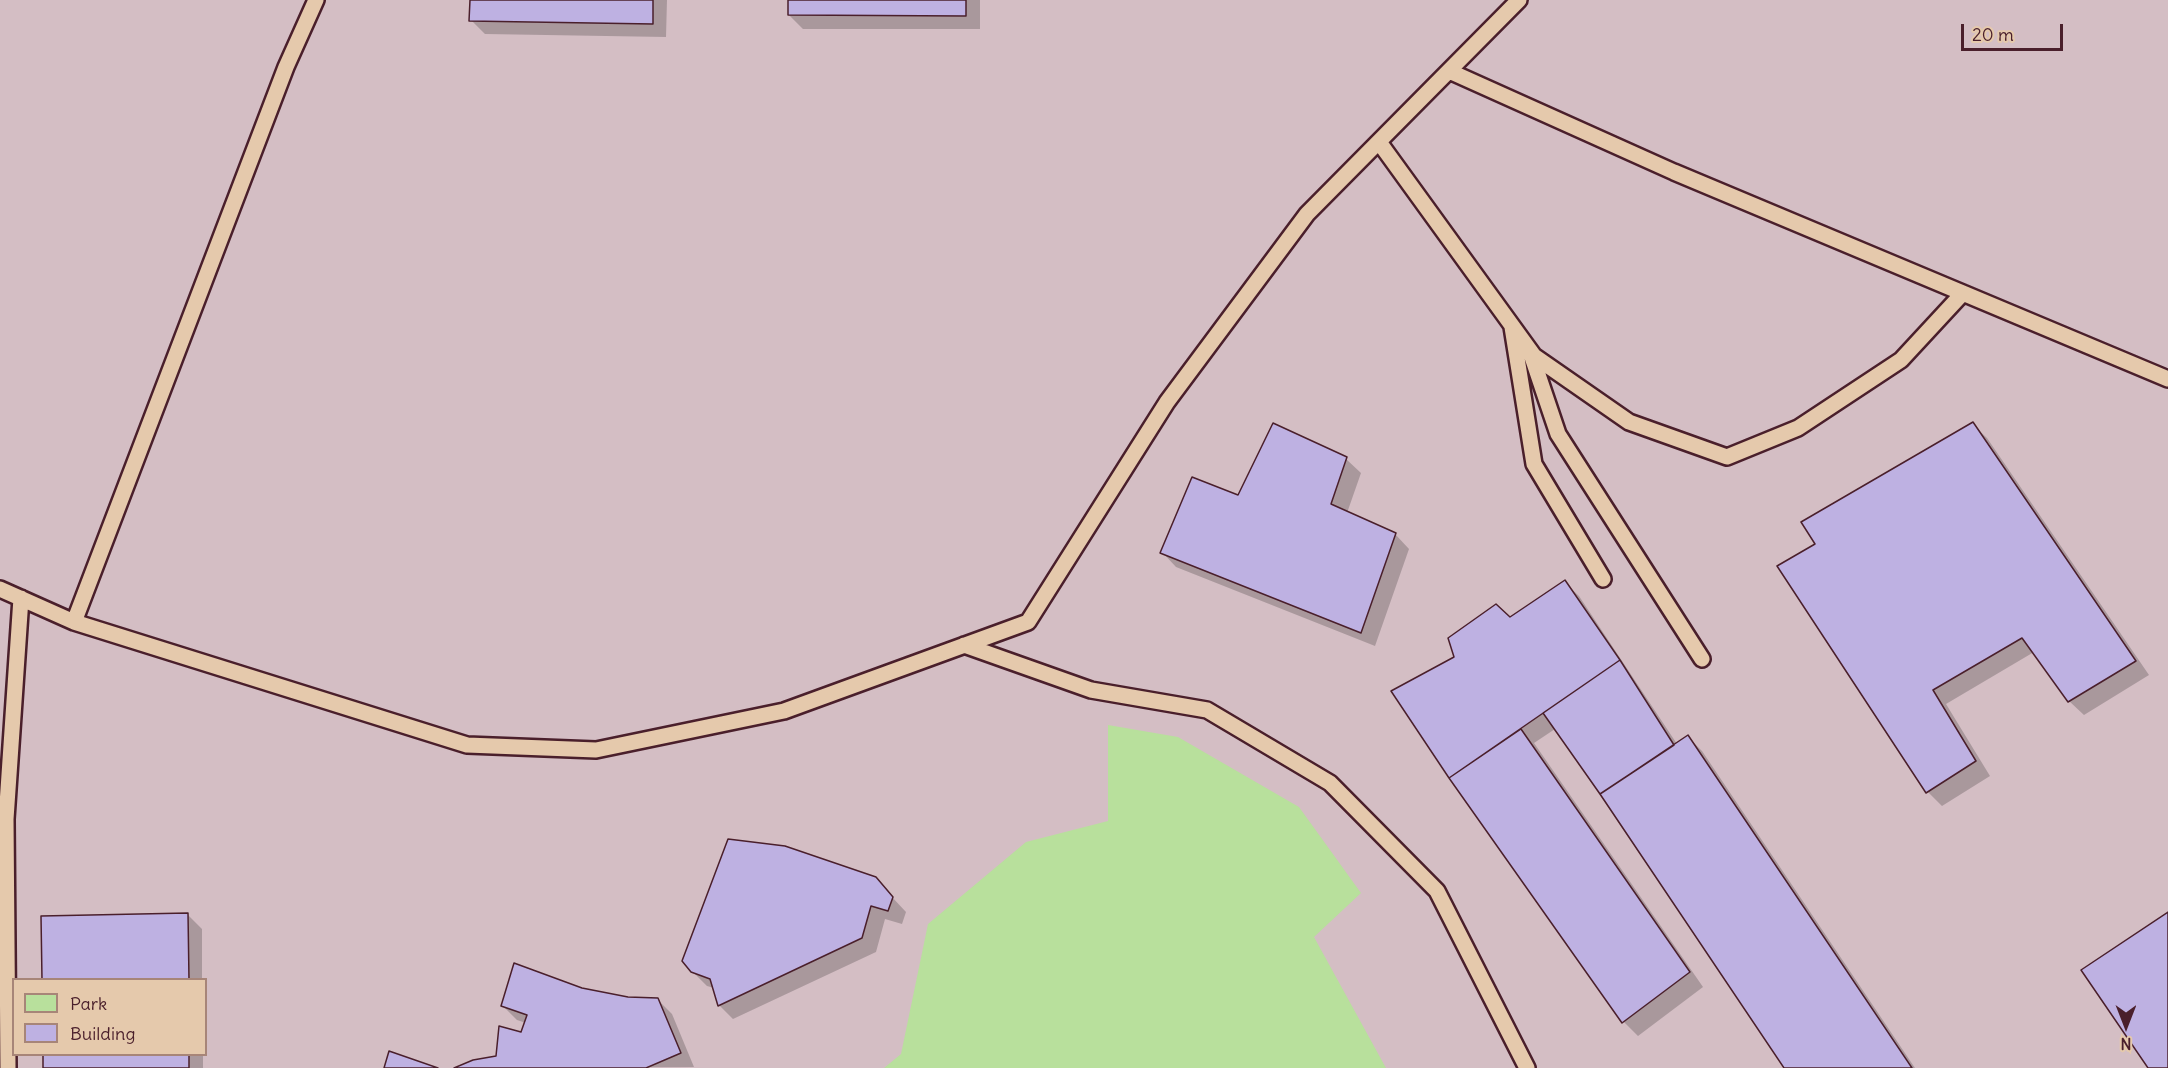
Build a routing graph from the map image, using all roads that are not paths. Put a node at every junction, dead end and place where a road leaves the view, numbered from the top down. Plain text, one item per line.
1 (316, 0) edge
2 (1519, 0) edge
3 (1449, 71) junction
4 (1378, 142) junction
5 (1963, 293) junction
6 (1512, 324) junction
7 (1529, 348) junction
8 (2168, 379) edge
9 (1603, 579) dead end
10 (0, 589) edge
11 (21, 598) junction
12 (74, 622) junction
13 (964, 645) junction
14 (1702, 658) dead end
15 (8, 1068) edge
16 (1527, 1068) edge

1 - 12 lane
2 - 3 lane
3 - 4 lane
3 - 5 lane
4 - 6 lane
4 - 13 lane
5 - 7 lane
5 - 8 lane
6 - 7 lane
6 - 9 lane
7 - 14 lane
10 - 11 lane
11 - 12 lane
11 - 15 lane
12 - 13 lane
13 - 16 lane

